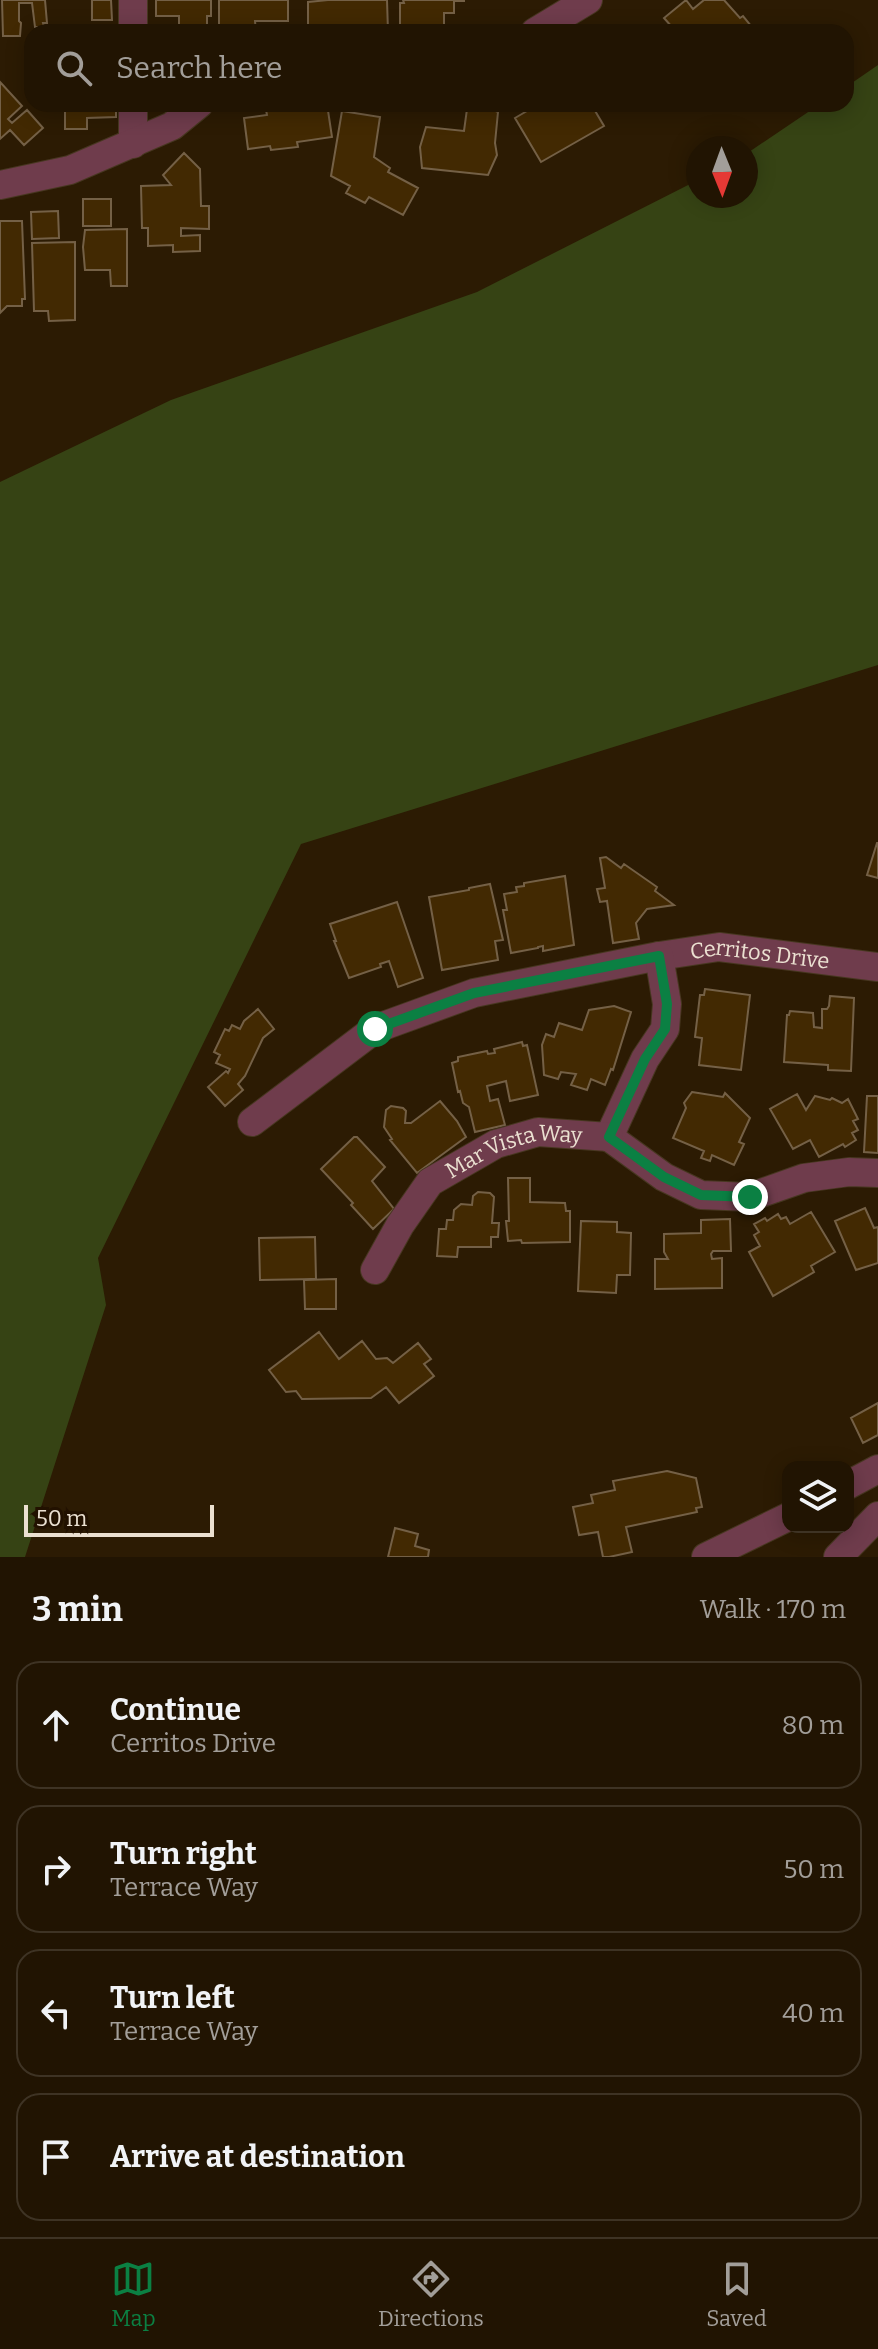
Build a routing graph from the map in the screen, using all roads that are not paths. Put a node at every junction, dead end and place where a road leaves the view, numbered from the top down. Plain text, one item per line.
1 (133, 0) edge
2 (588, 0) edge
3 (133, 24) edge
4 (548, 24) edge
5 (133, 112) edge
6 (189, 112) edge
7 (133, 144) junction
8 (0, 185) edge
9 (659, 956) junction
10 (878, 967) edge
11 (252, 1122) dead end
12 (609, 1137) junction
13 (878, 1173) edge
14 (375, 1270) dead end
15 (878, 1469) edge
16 (854, 1482) edge
17 (878, 1516) edge
18 (782, 1520) edge
19 (706, 1557) edge
20 (838, 1557) edge

1 - 3 street
2 - 4 street
5 - 7 street
6 - 7 street
7 - 8 street
9 - 10 street, Cerritos Drive
9 - 11 street, Cerritos Drive
9 - 12 street
12 - 13 street
12 - 14 street, Mar Vista Way
15 - 16 street
17 - 20 street
18 - 19 street

